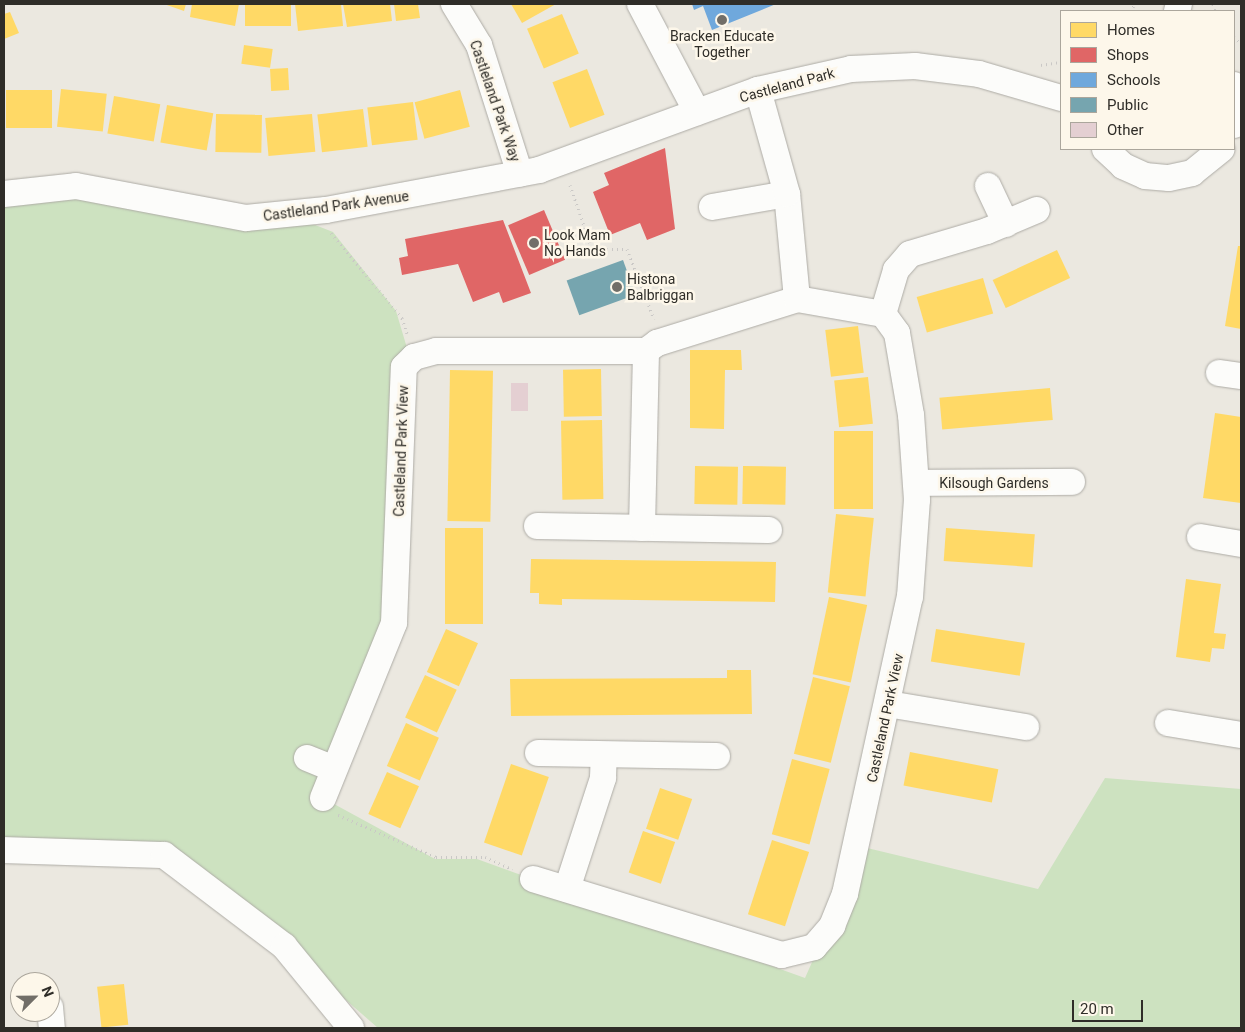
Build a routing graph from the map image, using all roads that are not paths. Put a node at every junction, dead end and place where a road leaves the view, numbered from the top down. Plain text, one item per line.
1 (454, 4) edge
2 (640, 4) edge
3 (758, 90) junction
4 (1237, 91) edge
5 (1060, 98) edge
6 (697, 112) junction
7 (1235, 114) edge
8 (1106, 150) edge
9 (1221, 150) edge
10 (520, 174) junction
11 (988, 186) dead end
12 (4, 194) edge
13 (787, 194) junction
14 (712, 208) dead end
15 (1037, 210) dead end
16 (1006, 224) junction
17 (797, 300) junction
18 (883, 314) junction
19 (651, 347) junction
20 (1072, 482) dead end
21 (916, 483) junction
22 (537, 526) dead end
23 (642, 528) junction
24 (769, 530) dead end
25 (1200, 537) dead end
26 (1241, 544) edge
27 (888, 704) junction
28 (1168, 723) dead end
29 (1026, 727) dead end
30 (1241, 735) edge
31 (538, 752) dead end
32 (604, 756) junction
33 (717, 756) dead end
34 (308, 758) dead end
35 (334, 769) junction
36 (323, 798) road end
37 (4, 850) edge
38 (533, 879) road end
39 (567, 889) junction
40 (352, 1028) edge

1 - 10 street, Castleland Park Way
2 - 6 street
3 - 5 street, Castleland Park
3 - 6 street, Castleland Park
3 - 13 street
4 - 7 street
6 - 10 street, Castleland Park
8 - 9 street
10 - 12 street, Castleland Park Avenue
11 - 16 street
13 - 14 street
13 - 17 street
15 - 16 street
16 - 18 street
17 - 18 street
17 - 19 street
18 - 21 street, Castleland Park View
19 - 23 street
19 - 35 street, Castleland Park View
20 - 21 street, Kilsough Gardens
21 - 27 street, Castleland Park View
22 - 23 street
23 - 24 street
25 - 26 street
27 - 29 street
27 - 39 street, Castleland Park View
28 - 30 street
31 - 32 street
32 - 33 street
32 - 39 street
34 - 35 street
35 - 36 street, Castleland Park View
37 - 40 street
38 - 39 street, Castleland Park View

